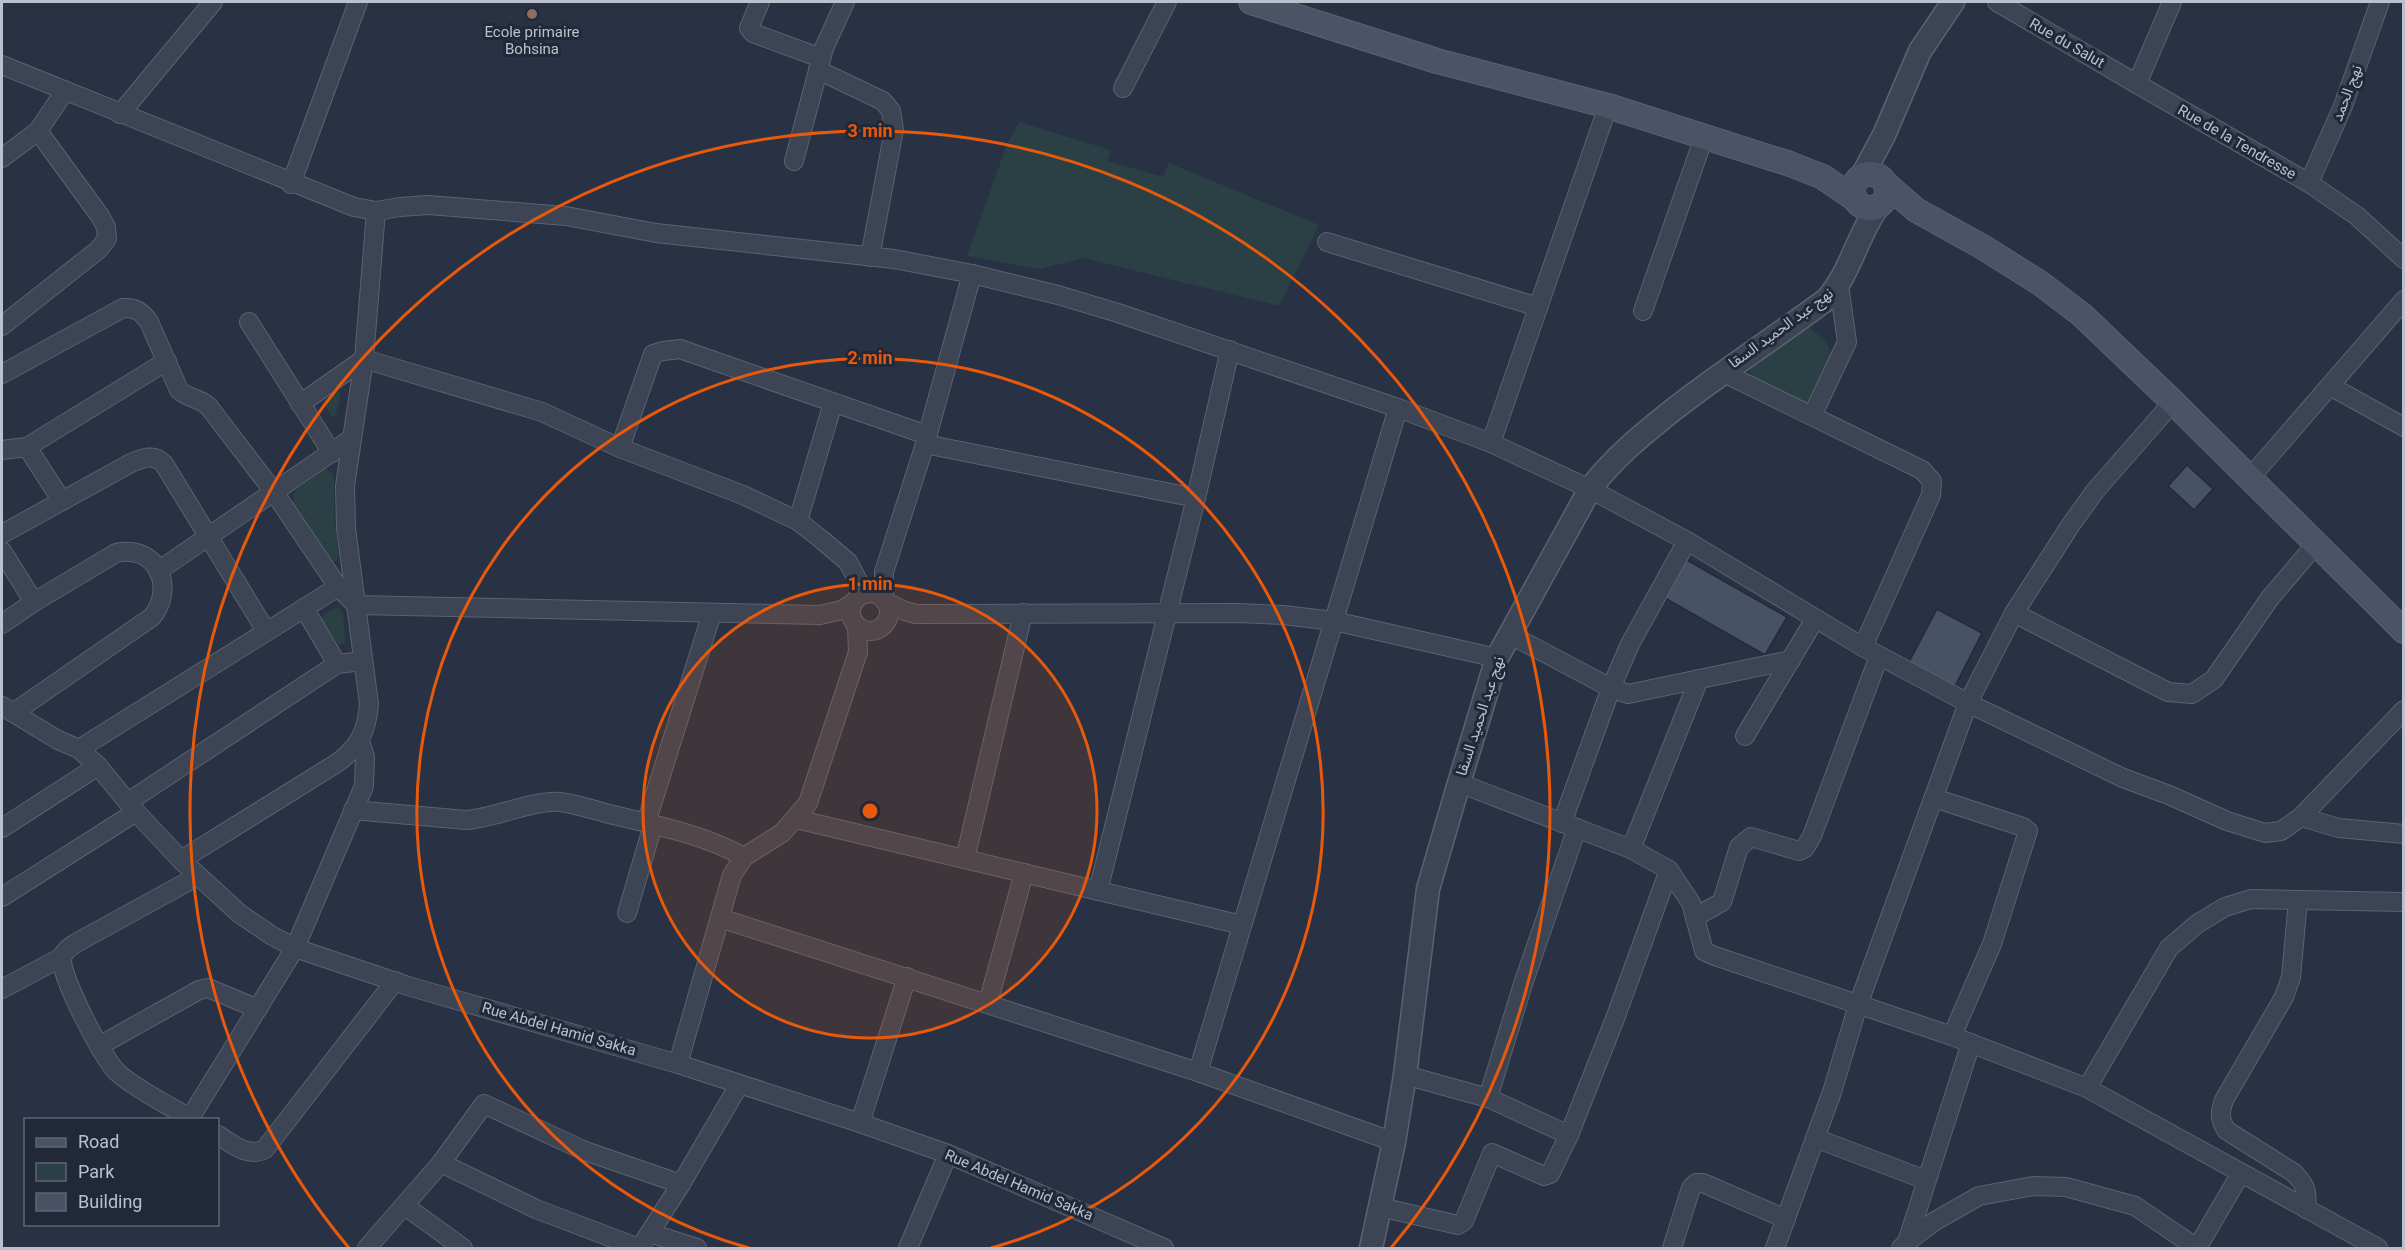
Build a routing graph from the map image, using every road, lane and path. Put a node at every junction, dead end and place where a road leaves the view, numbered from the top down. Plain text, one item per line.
1 (213, 2) edge
2 (358, 2) edge
3 (760, 2) edge
4 (845, 2) edge
5 (1167, 2) edge
6 (1251, 2) edge
7 (1953, 2) edge
8 (1997, 2) edge
9 (2172, 2) edge
10 (2380, 2) edge
11 (819, 64) junction
12 (2, 65) edge
13 (2138, 84) junction
14 (1123, 88) dead end
15 (65, 91) junction
16 (1608, 106) junction
17 (120, 114) junction
18 (38, 131) junction
19 (1704, 137) junction
20 (2, 158) edge
21 (794, 161) dead end
22 (1790, 164) junction
23 (1877, 180) junction
24 (2309, 183) junction
25 (291, 184) junction
26 (1863, 203) junction
27 (376, 211) junction
28 (1930, 218) junction
29 (1327, 242) dead end
30 (870, 257) junction
31 (2403, 260) edge
32 (972, 274) junction
33 (1839, 285) junction
34 (2403, 300) edge
35 (1538, 307) junction
36 (1643, 311) dead end
37 (249, 322) dead end
38 (2, 326) edge
39 (1230, 350) junction
40 (364, 359) junction
41 (167, 361) junction
42 (1722, 372) junction
43 (2, 374) edge
44 (2330, 386) junction
45 (2174, 402) junction
46 (833, 403) junction
47 (300, 404) junction
48 (1398, 408) junction
49 (1812, 416) junction
50 (2403, 428) edge
51 (351, 439) junction
52 (926, 439) junction
53 (1491, 443) junction
54 (27, 447) junction
55 (620, 448) junction
56 (2, 450) edge
57 (332, 453) junction
58 (2250, 478) junction
59 (1590, 489) junction
60 (274, 492) junction
61 (1196, 498) junction
62 (62, 501) junction
63 (798, 521) junction
64 (2, 534) edge
65 (209, 536) junction
66 (1687, 541) junction
67 (2316, 544) junction
68 (2, 551) edge
69 (158, 571) junction
70 (338, 587) junction
71 (871, 599) junction
72 (34, 602) junction
73 (356, 605) junction
74 (304, 608) junction
75 (712, 613) junction
76 (1023, 613) junction
77 (1167, 613) junction
78 (2014, 613) junction
79 (916, 614) junction
80 (820, 615) junction
81 (1815, 619) junction
82 (1334, 621) junction
83 (2, 624) edge
84 (867, 627) junction
85 (266, 631) junction
86 (2403, 631) edge
87 (1509, 634) junction
88 (1871, 652) junction
89 (1497, 658) junction
90 (1791, 660) junction
91 (363, 661) junction
92 (337, 664) junction
93 (1699, 679) junction
94 (1611, 688) junction
95 (1968, 703) junction
96 (7, 709) edge
97 (2403, 710) edge
98 (1745, 736) dead end
99 (360, 741) junction
100 (79, 749) junction
101 (98, 766) junction
102 (1459, 783) junction
103 (1934, 798) junction
104 (132, 807) junction
105 (353, 810) junction
106 (2301, 817) junction
107 (796, 819) junction
108 (649, 824) junction
109 (1570, 826) junction
110 (2, 828) edge
111 (2403, 834) edge
112 (1631, 849) junction
113 (744, 857) junction
114 (965, 859) junction
115 (181, 860) junction
116 (1669, 870) junction
117 (1024, 873) junction
118 (198, 876) junction
119 (1098, 891) junction
120 (2, 897) edge
121 (2298, 900) junction
122 (2403, 902) edge
123 (627, 913) dead end
124 (1695, 917) junction
125 (720, 918) junction
126 (1242, 925) junction
127 (296, 948) junction
128 (62, 957) junction
129 (907, 977) junction
130 (395, 981) junction
131 (2, 989) edge
132 (988, 1003) junction
133 (1858, 1005) junction
134 (258, 1009) junction
135 (1952, 1036) junction
136 (1971, 1043) junction
137 (99, 1046) junction
138 (678, 1064) junction
139 (1198, 1072) junction
140 (1405, 1075) junction
141 (739, 1085) junction
142 (2087, 1088) junction
143 (1488, 1098) junction
144 (190, 1118) edge
145 (193, 1118) edge
146 (860, 1123) junction
147 (1569, 1134) junction
148 (219, 1136) edge
149 (1815, 1138) junction
150 (1394, 1142) junction
151 (948, 1154) junction
152 (441, 1163) junction
153 (2241, 1173) junction
154 (1926, 1180) junction
155 (681, 1184) junction
156 (405, 1206) junction
157 (1380, 1207) junction
158 (2306, 1209) junction
159 (1786, 1219) junction
160 (643, 1243) edge
161 (1142, 1244) edge
162 (1904, 1245) edge
163 (367, 1248) edge
164 (463, 1248) edge
165 (697, 1248) edge
166 (908, 1248) edge
167 (1164, 1248) edge
168 (1371, 1248) edge
169 (1672, 1248) edge
170 (1775, 1248) edge
171 (2197, 1248) edge
172 (2378, 1248) edge

1 - 17 street
2 - 25 street
3 - 11 street
4 - 11 street
5 - 14 street
6 - 16 main road
7 - 23 street
8 - 13 street, Rue du Salut
9 - 13 street
10 - 24 street, نهج الحمد
11 - 21 street
11 - 30 street
12 - 15 street
13 - 24 street, Rue de la Tendresse
15 - 17 street
15 - 18 street
16 - 19 main road
16 - 35 street
17 - 25 street
18 - 20 street
18 - 38 street
19 - 22 main road
19 - 36 street
22 - 23 main road
22 - 26 main road
23 - 26 main road
23 - 26 main road
23 - 28 main road
24 - 31 street, Rue de la Tendresse
25 - 27 street
26 - 28 main road
26 - 33 street, نهج عبد الحميد السقا
27 - 30 street
27 - 40 street
28 - 45 main road
29 - 35 street
30 - 32 street
32 - 39 street
32 - 52 street
33 - 42 street, نهج عبد الحميد السقا
33 - 49 street
34 - 44 street
35 - 53 street
37 - 47 street
39 - 48 street
39 - 61 street
40 - 47 street
40 - 51 street
40 - 55 street
41 - 43 street
41 - 54 street
41 - 60 street
42 - 49 street
42 - 59 street, نهج عبد الحميد السقا
44 - 50 street
44 - 58 street
45 - 58 main road
45 - 78 street
46 - 52 street
46 - 55 street
46 - 63 street
47 - 57 street
48 - 53 street
48 - 82 street
49 - 88 street
51 - 57 street
51 - 73 street
52 - 61 street
52 - 71 street
53 - 59 street
54 - 56 street
54 - 62 street
55 - 63 street
57 - 60 street
58 - 67 main road
59 - 66 street
59 - 87 street, نهج عبد الحميد السقا
60 - 65 street
60 - 70 street
61 - 77 street
62 - 64 street
62 - 65 street
63 - 71 street
65 - 69 street
65 - 85 street
66 - 81 street
66 - 94 street
67 - 78 street
67 - 86 main road
68 - 72 street
69 - 72 street
69 - 96 street
70 - 73 street
70 - 74 street
71 - 79 street
71 - 80 street
71 - 84 street
71 - 84 street
72 - 83 street
73 - 75 street
73 - 91 street
74 - 85 street
74 - 92 street
75 - 80 street
75 - 108 street
76 - 77 street
76 - 79 street
76 - 114 street
77 - 82 street
77 - 119 street
78 - 95 street
79 - 84 street
80 - 84 street
81 - 88 street
81 - 90 street
82 - 89 street
82 - 126 street
84 - 107 street
85 - 100 street
87 - 89 street, نهج عبد الحميد السقا
87 - 94 street
88 - 95 street
88 - 124 street
89 - 102 street, نهج عبد الحميد السقا
90 - 93 street
90 - 98 street
91 - 92 street
91 - 99 street
92 - 104 street
93 - 94 street
93 - 112 street
94 - 109 street
95 - 103 street
95 - 106 street
96 - 100 street, Rue Abdel Hamid Sakka
97 - 106 street
99 - 105 street
99 - 115 street
100 - 101 street, Rue Abdel Hamid Sakka
101 - 104 street, Rue Abdel Hamid Sakka
101 - 110 street
102 - 109 street
102 - 140 street, نهج عبد الحميد السقا
103 - 133 street
103 - 135 street
104 - 115 street, Rue Abdel Hamid Sakka
104 - 120 street
105 - 108 street
105 - 127 street
106 - 111 street
107 - 113 street
107 - 114 street
108 - 113 street
108 - 123 street
109 - 112 street
109 - 143 street
112 - 116 street
113 - 125 street
114 - 117 street
115 - 118 street, Rue Abdel Hamid Sakka
116 - 124 street
116 - 147 street
117 - 119 street
117 - 132 street
118 - 127 street, Rue Abdel Hamid Sakka
118 - 128 street
119 - 126 street
121 - 122 street
121 - 142 street
121 - 158 street
124 - 133 street
125 - 129 street
125 - 138 street
126 - 139 street
127 - 130 street, Rue Abdel Hamid Sakka
127 - 134 street
128 - 131 street
128 - 137 street
129 - 132 street
129 - 146 street
130 - 138 street, Rue Abdel Hamid Sakka
130 - 148 street
132 - 139 street
133 - 135 street
133 - 149 street
134 - 137 street
134 - 145 street
135 - 136 street
136 - 142 street
136 - 154 street
137 - 144 street
138 - 141 street, Rue Abdel Hamid Sakka
139 - 150 street
140 - 143 street
140 - 150 street, نهج عبد الحميد السقا
141 - 146 street, Rue Abdel Hamid Sakka
141 - 155 street
142 - 153 street
143 - 147 street
146 - 151 street, Rue Abdel Hamid Sakka
147 - 157 street
149 - 154 street
149 - 159 street
150 - 157 street, نهج عبد الحميد السقا
151 - 161 street, Rue Abdel Hamid Sakka
151 - 166 street
152 - 155 street
152 - 156 street
152 - 160 street
153 - 158 street
153 - 171 street
154 - 162 street
155 - 160 street
156 - 163 street
156 - 164 street
157 - 168 street, نهج عبد الحميد السقا
158 - 172 street
159 - 169 street
159 - 170 street
160 - 165 street
161 - 167 street, Rue Abdel Hamid Sakka
162 - 171 street

